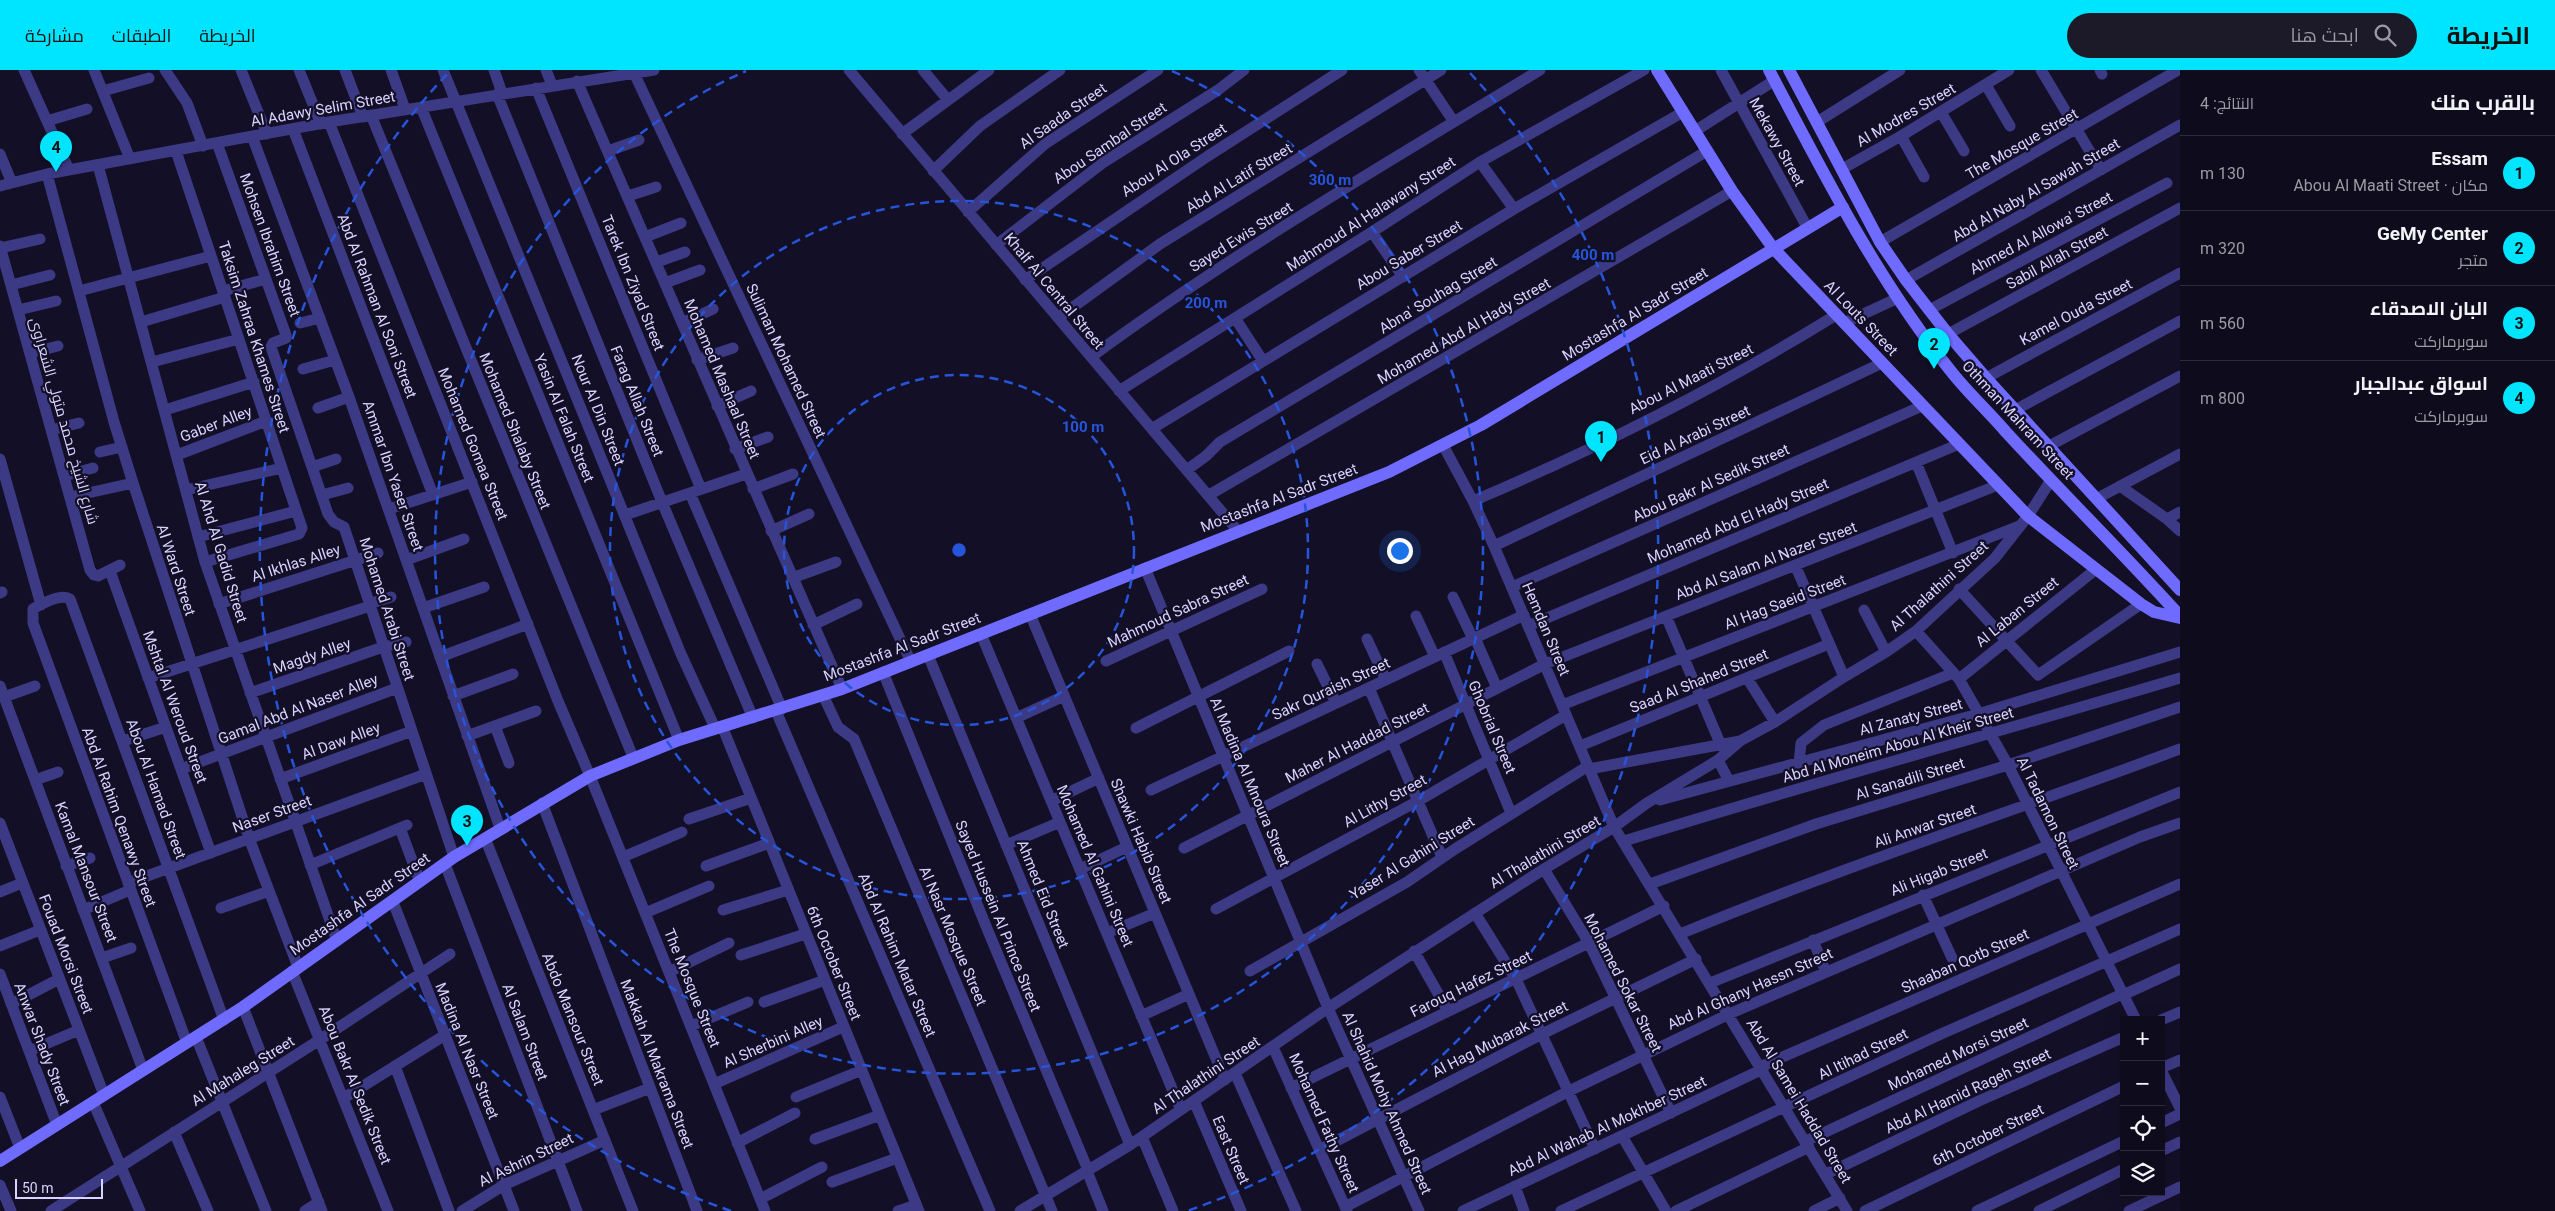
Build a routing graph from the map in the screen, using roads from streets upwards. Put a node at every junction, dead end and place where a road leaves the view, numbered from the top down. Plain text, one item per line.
1 (24, 70) edge
2 (94, 70) edge
3 (165, 70) edge
4 (241, 70) edge
5 (299, 70) edge
6 (345, 70) edge
7 (390, 70) edge
8 (443, 70) edge
9 (494, 70) edge
10 (546, 70) edge
11 (654, 70) edge
12 (849, 70) edge
13 (923, 70) edge
14 (989, 70) edge
15 (1060, 70) edge
16 (1158, 70) edge
17 (1244, 70) edge
18 (1342, 70) edge
19 (1441, 70) edge
20 (1540, 70) edge
21 (1644, 70) edge
22 (1657, 70) edge
23 (1721, 70) edge
24 (1789, 70) edge
25 (1900, 70) edge
26 (2009, 70) edge
27 (2041, 70) edge
28 (2178, 70) edge
29 (634, 73) junction
30 (595, 74) edge
31 (1422, 75) edge
32 (1772, 75) edge
33 (149, 78) dead end
34 (577, 81) junction
35 (552, 85) junction
36 (1986, 85) junction
37 (536, 88) junction
38 (103, 91) junction
39 (500, 94) junction
40 (948, 100) junction
41 (456, 101) junction
42 (1739, 103) junction
43 (421, 107) junction
44 (87, 109) dead end
45 (405, 109) junction
46 (1683, 112) junction
47 (1941, 112) junction
48 (367, 116) junction
49 (47, 121) junction
50 (1454, 122) junction
51 (1817, 122) junction
52 (325, 123) junction
53 (2180, 124) edge
54 (2010, 126) dead end
55 (293, 129) junction
56 (2076, 129) junction
57 (1695, 131) junction
58 (267, 134) junction
59 (902, 134) junction
60 (252, 136) junction
61 (1901, 136) junction
62 (639, 140) dead end
63 (217, 143) junction
64 (203, 146) junction
65 (176, 151) junction
66 (608, 151) junction
67 (1707, 151) junction
68 (1964, 151) dead end
69 (0, 154) edge
70 (130, 159) junction
71 (1480, 162) junction
72 (98, 165) junction
73 (1842, 169) junction
74 (69, 170) junction
75 (2101, 170) junction
76 (933, 171) junction
77 (47, 174) junction
78 (1924, 177) dead end
79 (12, 183) junction
80 (2167, 183) dead end
81 (0, 186) edge
82 (656, 187) dead end
83 (1732, 192) junction
84 (628, 196) junction
85 (1842, 207) junction
86 (2180, 208) edge
87 (1514, 209) junction
88 (968, 212) junction
89 (681, 224) dead end
90 (1807, 227) junction
91 (1372, 232) junction
92 (646, 237) junction
93 (40, 239) dead end
94 (1880, 242) junction
95 (996, 245) junction
96 (0, 247) edge
97 (1773, 248) junction
98 (685, 252) dead end
99 (211, 256) junction
100 (656, 262) junction
101 (700, 270) dead end
102 (2180, 273) edge
103 (50, 275) dead end
104 (1403, 276) junction
105 (130, 279) junction
106 (266, 279) junction
107 (1025, 280) junction
108 (1906, 280) junction
109 (665, 283) junction
110 (11, 285) junction
111 (79, 291) junction
112 (224, 294) junction
113 (1898, 298) junction
114 (56, 301) dead end
115 (18, 310) junction
116 (713, 310) dead end
117 (1929, 310) junction
118 (320, 318) junction
119 (1058, 318) junction
120 (1235, 318) junction
121 (1840, 319) junction
122 (2180, 321) edge
123 (141, 322) junction
124 (300, 323) dead end
125 (682, 323) junction
126 (1948, 334) junction
127 (239, 339) junction
128 (58, 346) dead end
129 (271, 348) joint
130 (732, 348) dead end
131 (30, 353) junction
132 (1091, 357) junction
133 (335, 360) junction
134 (698, 360) junction
135 (1263, 361) junction
136 (152, 362) junction
137 (1882, 363) junction
138 (303, 369) dead end
139 (2180, 376) edge
140 (1986, 378) junction
141 (254, 382) junction
142 (751, 391) dead end
143 (1119, 391) junction
144 (349, 397) junction
145 (717, 406) junction
146 (1922, 406) junction
147 (318, 408) dead end
148 (165, 410) junction
149 (2015, 410) junction
150 (266, 421) junction
151 (79, 423) dead end
152 (1153, 428) junction
153 (51, 430) junction
154 (768, 436) dead end
155 (1959, 444) junction
156 (1444, 445) junction
157 (2049, 446) junction
158 (122, 447) junction
159 (735, 449) junction
160 (100, 452) dead end
161 (2180, 454) edge
162 (177, 455) junction
163 (0, 459) edge
164 (336, 459) dead end
165 (1916, 462) junction
166 (312, 466) junction
167 (93, 468) dead end
168 (282, 468) junction
169 (1188, 469) junction
170 (746, 474) junction
171 (793, 474) dead end
172 (64, 476) junction
173 (2051, 480) junction
174 (472, 482) junction
175 (133, 483) junction
176 (1998, 486) junction
177 (2120, 486) junction
178 (348, 488) dead end
179 (701, 489) junction
180 (753, 489) junction
181 (186, 490) junction
182 (690, 493) junction
183 (433, 494) junction
184 (1209, 495) junction
185 (322, 496) junction
186 (70, 497) junction
187 (2096, 499) junction
188 (1473, 500) junction
189 (662, 502) junction
190 (389, 509) junction
191 (1935, 510) junction
192 (296, 511) junction
193 (2180, 512) edge
194 (810, 514) dead end
195 (624, 515) junction
196 (2167, 519) junction
197 (2023, 521) junction
198 (771, 531) junction
199 (1238, 531) junction
200 (2180, 531) edge
201 (198, 538) junction
202 (464, 539) dead end
203 (1494, 546) junction
204 (1952, 552) junction
205 (378, 553) dead end
206 (354, 560) junction
207 (406, 560) junction
208 (205, 562) junction
209 (836, 562) dead end
210 (1795, 566) junction
211 (115, 568) joint
212 (1145, 568) junction
213 (2095, 570) junction
214 (792, 578) junction
215 (484, 587) dead end
216 (1512, 587) junction
217 (1262, 589) dead end
218 (1959, 589) junction
219 (2180, 590) edge
220 (391, 596) dead end
221 (1453, 597) dead end
222 (41, 604) junction
223 (219, 604) junction
224 (857, 604) dead end
225 (2141, 604) junction
226 (369, 605) junction
227 (1813, 607) junction
228 (423, 608) junction
229 (1864, 610) dead end
230 (1030, 614) junction
231 (1416, 616) dead end
232 (1666, 616) junction
233 (2180, 616) edge
234 (1526, 621) junction
235 (528, 624) junction
236 (813, 625) junction
237 (1171, 631) junction
238 (1916, 631) junction
239 (981, 634) junction
240 (1474, 638) junction
241 (1368, 639) dead end
242 (2006, 641) junction
243 (406, 642) dead end
244 (1829, 644) junction
245 (384, 647) junction
246 (236, 650) junction
247 (1289, 651) dead end
248 (1886, 652) junction
249 (2180, 652) edge
250 (928, 654) junction
251 (1440, 654) junction
252 (440, 657) junction
253 (1683, 658) junction
254 (1106, 661) dead end
255 (911, 662) junction
256 (190, 664) junction
257 (1317, 664) dead end
258 (1545, 664) junction
259 (883, 672) junction
260 (513, 674) dead end
261 (1956, 676) junction
262 (1844, 677) junction
263 (148, 678) junction
264 (1748, 678) junction
265 (2180, 678) edge
266 (1386, 680) junction
267 (35, 686) dead end
268 (397, 688) junction
269 (842, 688) junction
270 (1369, 688) junction
271 (1497, 688) junction
272 (2, 691) edge
273 (250, 693) junction
274 (823, 695) junction
275 (453, 696) junction
276 (1064, 696) junction
277 (1198, 696) junction
278 (1700, 697) junction
279 (1336, 703) junction
280 (1466, 704) junction
281 (2180, 707) edge
282 (779, 710) junction
283 (1564, 710) junction
284 (536, 711) dead end
285 (1978, 714) junction
286 (753, 718) junction
287 (1016, 718) junction
288 (1775, 722) junction
289 (495, 726) junction
290 (166, 727) junction
291 (718, 727) junction
292 (1136, 728) dead end
293 (412, 731) junction
294 (1990, 735) junction
295 (467, 736) junction
296 (265, 738) junction
297 (679, 740) junction
298 (123, 741) junction
299 (1740, 741) junction
300 (1392, 742) junction
301 (1720, 743) junction
302 (1580, 746) junction
303 (2180, 749) edge
304 (221, 755) junction
305 (1223, 756) junction
306 (633, 757) junction
307 (1488, 758) junction
308 (1718, 760) junction
309 (509, 763) dead end
310 (1799, 763) junction
311 (2008, 765) junction
312 (1589, 767) junction
313 (181, 769) junction
314 (58, 772) dead end
315 (426, 774) junction
316 (590, 776) junction
317 (1099, 778) junction
318 (280, 779) junction
319 (35, 780) junction
320 (1729, 781) junction
321 (1151, 790) dead end
322 (2180, 792) edge
323 (751, 798) junction
324 (1051, 801) junction
325 (1418, 801) junction
326 (542, 803) junction
327 (1647, 803) junction
328 (2029, 806) junction
329 (1512, 813) junction
330 (1248, 815) junction
331 (690, 820) dead end
332 (295, 822) junction
333 (1060, 822) junction
334 (2180, 823) edge
335 (1614, 827) junction
336 (500, 828) junction
337 (1, 829) edge
338 (682, 832) dead end
339 (249, 838) junction
340 (485, 838) junction
341 (1624, 842) junction
342 (770, 843) junction
343 (2047, 844) junction
344 (1006, 845) junction
345 (1127, 847) junction
346 (1184, 848) dead end
347 (211, 853) junction
348 (623, 857) junction
349 (90, 858) dead end
350 (1442, 858) junction
351 (449, 861) junction
352 (310, 865) junction
353 (66, 866) junction
354 (706, 866) dead end
355 (169, 868) junction
356 (1080, 869) junction
357 (1544, 869) junction
358 (2060, 872) junction
359 (1274, 879) junction
360 (420, 882) junction
361 (22, 883) junction
362 (1650, 884) junction
363 (2180, 884) edge
364 (709, 886) dead end
365 (129, 887) junction
366 (788, 890) junction
367 (269, 891) junction
368 (0, 892) edge
369 (1923, 895) junction
370 (393, 902) junction
371 (1664, 906) junction
372 (221, 908) dead end
373 (1216, 909) dead end
374 (83, 910) junction
375 (723, 910) dead end
376 (646, 913) junction
377 (1155, 913) junction
378 (1475, 913) junction
379 (1937, 923) junction
380 (2087, 924) junction
381 (2180, 928) edge
382 (40, 930) junction
383 (1107, 933) junction
384 (805, 934) junction
385 (1680, 934) junction
386 (1813, 940) junction
387 (337, 941) junction
388 (1589, 942) junction
389 (729, 943) dead end
390 (1301, 943) junction
391 (0, 946) edge
392 (131, 948) dead end
393 (1414, 951) junction
394 (450, 954) dead end
395 (740, 955) dead end
396 (102, 958) junction
397 (1952, 958) dead end
398 (1696, 959) junction
399 (2106, 962) junction
400 (295, 969) junction
401 (2180, 969) edge
402 (1826, 970) junction
403 (1250, 971) dead end
404 (420, 972) junction
405 (669, 972) junction
406 (0, 974) edge
407 (59, 979) junction
408 (1516, 979) junction
409 (825, 980) junction
410 (1710, 983) junction
411 (1189, 994) junction
412 (2123, 994) junction
413 (1615, 998) junction
414 (748, 1002) dead end
415 (764, 1002) dead end
416 (11, 1004) junction
417 (243, 1007) junction
418 (1328, 1008) junction
419 (1448, 1011) junction
420 (2180, 1012) edge
421 (1729, 1014) junction
422 (1141, 1016) junction
423 (2134, 1016) edge
424 (2165, 1018) edge
425 (224, 1020) junction
426 (690, 1026) junction
427 (843, 1027) junction
428 (79, 1030) junction
429 (1542, 1034) junction
430 (445, 1035) junction
431 (321, 1039) junction
432 (2120, 1039) edge
433 (191, 1040) junction
434 (1273, 1047) junction
435 (29, 1052) junction
436 (1643, 1055) junction
437 (1351, 1059) junction
438 (2180, 1060) edge
439 (395, 1066) junction
440 (2165, 1067) edge
441 (1762, 1068) junction
442 (143, 1070) junction
443 (862, 1070) junction
444 (268, 1072) junction
445 (1230, 1077) junction
446 (2165, 1077) edge
447 (714, 1084) junction
448 (650, 1088) junction
449 (1292, 1088) junction
450 (2120, 1088) edge
451 (1569, 1091) junction
452 (0, 1097) edge
453 (796, 1097) dead end
454 (98, 1098) junction
455 (344, 1098) junction
456 (1194, 1101) junction
457 (222, 1102) junction
458 (1786, 1108) junction
459 (2180, 1108) edge
460 (593, 1110) junction
461 (1181, 1110) junction
462 (1671, 1112) junction
463 (795, 1113) dead end
464 (2180, 1114) edge
465 (880, 1115) junction
466 (1377, 1118) junction
467 (2165, 1121) edge
468 (57, 1125) junction
469 (174, 1132) junction
470 (1622, 1136) junction
471 (1142, 1137) junction
472 (815, 1138) dead end
473 (605, 1140) junction
474 (2180, 1142) edge
475 (737, 1143) junction
476 (2120, 1143) edge
477 (1808, 1144) junction
478 (1130, 1145) junction
479 (20, 1148) junction
480 (1595, 1149) junction
481 (2165, 1149) edge
482 (1319, 1150) junction
483 (897, 1158) junction
484 (557, 1159) junction
485 (0, 1162) edge
486 (121, 1166) junction
487 (822, 1167) dead end
488 (1088, 1170) junction
489 (1643, 1172) junction
490 (2120, 1172) edge
491 (1826, 1174) junction
492 (1403, 1177) junction
493 (832, 1182) dead end
494 (0, 1185) edge
495 (504, 1185) junction
496 (1515, 1186) junction
497 (2180, 1187) edge
498 (1046, 1196) junction
499 (1840, 1198) junction
500 (760, 1199) junction
501 (321, 1207) edge
502 (918, 1208) edge
503 (1346, 1209) edge
504 (11, 1211) edge
505 (51, 1211) edge
506 (140, 1211) edge
507 (208, 1211) edge
508 (266, 1211) edge
509 (306, 1211) edge
510 (388, 1211) edge
511 (449, 1211) edge
512 (462, 1211) edge
513 (514, 1211) edge
514 (577, 1211) edge
515 (633, 1211) edge
516 (697, 1211) edge
517 (765, 1211) edge
518 (898, 1211) edge
519 (990, 1211) edge
520 (1020, 1211) edge
521 (1052, 1211) edge
522 (1103, 1211) edge
523 (1173, 1211) edge
524 (1241, 1211) edge
525 (1296, 1211) edge
526 (1418, 1211) edge
527 (1463, 1211) edge
528 (1524, 1211) edge
529 (1561, 1211) edge
530 (1666, 1211) edge
531 (1676, 1211) edge
532 (1814, 1211) edge
533 (1847, 1211) edge
534 (1865, 1211) edge
535 (1977, 1211) edge
536 (2038, 1211) edge
537 (2129, 1211) edge

1 - 49 street
2 - 38 street
3 - 64 street
4 - 58 street
5 - 52 street, Mohamed Gomaa Street
6 - 48 street, Mohamed Shalaby Street
7 - 45 street
8 - 41 street, Nour Al Din Street
9 - 39 street, Farag Allah Street
10 - 35 street
11 - 29 street, Al Adawy Selim Street
12 - 59 street, Khalf Al Central Street
13 - 40 street
14 - 40 street
15 - 76 street
16 - 88 street, Al Saada Street
17 - 95 street, Abou Sambal Street
18 - 107 street, Abou Al Ola Street
19 - 31 street, Abd Al Latif Street
20 - 50 street, Sayed Ewis Street
21 - 71 street, Mahmoud Al Halawany Street
22 - 46 street, Al Louts Street
23 - 42 street, Mekawy Street
24 - 51 street, Othman Mahram Street
25 - 51 street
26 - 36 street, Al Modres Street
27 - 56 street
28 - 56 street, The Mosque Street
29 - 30 street, Al Adawy Selim Street
29 - 255 street, Suliman Mohamed Street
30 - 34 street, Al Adawy Selim Street
31 - 50 street
31 - 119 street, Abd Al Latif Street
32 - 42 street
32 - 85 street, Othman Mahram Street
33 - 38 street
34 - 35 street, Al Adawy Selim Street
34 - 66 street, Mohamed Mashaal Street
35 - 37 street, Al Adawy Selim Street
36 - 47 street, Al Modres Street
36 - 54 street
37 - 39 street, Al Adawy Selim Street
37 - 179 street, Tarek Ibn Ziyad Street
38 - 70 street
39 - 41 street, Al Adawy Selim Street
39 - 189 street, Farag Allah Street
40 - 59 street
41 - 43 street, Al Adawy Selim Street
41 - 195 street, Nour Al Din Street
42 - 57 street
42 - 90 street, Mekawy Street
43 - 45 street, Al Adawy Selim Street
43 - 297 street, Yasin Al Falah Street
44 - 49 street
45 - 48 street, Al Adawy Selim Street
46 - 57 street, Al Louts Street
46 - 87 street, Abou Saber Street
47 - 61 street, Al Modres Street
47 - 68 street
48 - 52 street, Al Adawy Selim Street
48 - 306 street, Mohamed Shalaby Street
49 - 74 street
50 - 132 street, Sayed Ewis Street
51 - 73 street, Othman Mahram Street
52 - 55 street, Al Adawy Selim Street
52 - 174 street, Mohamed Gomaa Street
53 - 75 street, Abd Al Naby Al Sawah Street
55 - 58 street, Al Adawy Selim Street
55 - 183 street, Abd Al Rahman Al Soni Street
56 - 75 street
56 - 94 street, The Mosque Street
57 - 67 street, Al Louts Street
58 - 60 street, Al Adawy Selim Street
59 - 76 street, Khalf Al Central Street
60 - 63 street, Al Adawy Selim Street
60 - 118 street, Ammar Ibn Yaser Street
61 - 73 street, Al Modres Street
61 - 78 street
62 - 66 street
63 - 64 street, Al Adawy Selim Street
63 - 106 street, Mohsen Ibrahim Street
64 - 65 street, Al Adawy Selim Street
65 - 70 street, Al Adawy Selim Street
65 - 99 street, Taksim Zahraa Khames Street
66 - 84 street, Mohamed Mashaal Street
67 - 83 street, Al Louts Street
67 - 169 street, Abna' Souhag Street
69 - 79 street
70 - 72 street, Al Adawy Selim Street
71 - 87 street
71 - 91 street, Mahmoud Al Halawany Street
72 - 74 street, Al Adawy Selim Street
72 - 105 street, Al Ahd Al Gadid Street
73 - 94 street, Othman Mahram Street
74 - 77 street, Al Adawy Selim Street
75 - 108 street, Abd Al Naby Al Sawah Street
76 - 88 street, Khalf Al Central Street
77 - 79 street, Al Adawy Selim Street
77 - 111 street, Al Ward Street
79 - 81 street, Al Adawy Selim Street
80 - 117 street, Ahmed Al Allowa' Street
82 - 84 street
83 - 97 street, Al Louts Street
83 - 184 street, Mohamed Abd Al Hady Street
84 - 92 street, Mohamed Mashaal Street
85 - 90 street, Mostashfa Al Sadr Street
85 - 113 street, Othman Mahram Street
86 - 126 street, Sabil Allah Street
87 - 104 street, Abou Saber Street
88 - 95 street, Khalf Al Central Street
89 - 92 street
90 - 97 street, Mostashfa Al Sadr Street
91 - 104 street
91 - 120 street, Mahmoud Al Halawany Street
92 - 100 street, Mohamed Mashaal Street
93 - 96 street
94 - 108 street, Othman Mahram Street
95 - 107 street, Khalf Al Central Street
96 - 110 street, شارع الشيخ محمد متولي الشعراوى
97 - 121 street, Al Louts Street
97 - 156 street, Mostashfa Al Sadr Street
98 - 100 street
99 - 105 street
99 - 112 street, Taksim Zahraa Khames Street
100 - 109 street, Mohamed Mashaal Street
101 - 109 street
102 - 140 street, Kamel Ouda Street
103 - 110 street
104 - 135 street, Abou Saber Street
105 - 111 street
105 - 123 street, Al Ahd Al Gadid Street
106 - 112 street
106 - 129 street, Mohsen Ibrahim Street
107 - 119 street, Khalf Al Central Street
108 - 117 street, Othman Mahram Street
109 - 125 street, Mohamed Mashaal Street
110 - 115 street, شارع الشيخ محمد متولي الشعراوى
111 - 158 street, Al Ward Street
112 - 123 street
112 - 127 street, Taksim Zahraa Khames Street
113 - 121 street, Abou Al Maati Street
113 - 173 street, Othman Mahram Street
114 - 115 street
115 - 131 street, شارع الشيخ محمد متولي الشعراوى
116 - 125 street
117 - 126 street, Othman Mahram Street
118 - 124 street
118 - 133 street, Ammar Ibn Yaser Street
119 - 132 street, Khalf Al Central Street
120 - 135 street
120 - 143 street, Mahmoud Al Halawany Street
121 - 137 street, Al Louts Street
121 - 188 street, Abou Al Maati Street
122 - 149 street
123 - 136 street, Al Ahd Al Gadid Street
125 - 134 street, Mohamed Mashaal Street
126 - 140 street, Othman Mahram Street
127 - 136 street
127 - 141 street, Taksim Zahraa Khames Street
128 - 131 street
129 - 166 street, Mohamed Arabi Street
130 - 134 street
131 - 153 street, شارع الشيخ محمد متولي الشعراوى
132 - 143 street, Khalf Al Central Street
133 - 138 street
133 - 144 street, Ammar Ibn Yaser Street
134 - 145 street, Mohamed Mashaal Street
135 - 152 street, Abou Saber Street
136 - 148 street, Al Ahd Al Gadid Street
137 - 146 street, Al Louts Street
137 - 203 street, Eid Al Arabi Street
139 - 157 street
140 - 149 street, Othman Mahram Street
141 - 148 street
141 - 150 street, Taksim Zahraa Khames Street
142 - 145 street
143 - 152 street, Khalf Al Central Street
144 - 147 street
144 - 190 street, Ammar Ibn Yaser Street
145 - 159 street, Mohamed Mashaal Street
146 - 155 street, Al Louts Street
146 - 216 street, Abou Bakr Al Sedik Street
148 - 162 street, Al Ahd Al Gadid Street
149 - 157 street, Othman Mahram Street
150 - 162 street, Gaber Alley
150 - 168 street, Taksim Zahraa Khames Street
151 - 153 street
152 - 169 street, Khalf Al Central Street
153 - 172 street, شارع الشيخ محمد متولي الشعراوى
154 - 159 street
155 - 165 street, Mohamed Abd El Hady Street
155 - 176 street, Al Louts Street
156 - 188 street, Hemdan Street
156 - 199 street, Mostashfa Al Sadr Street
157 - 187 street, Othman Mahram Street
158 - 160 street
158 - 175 street, Al Ward Street
159 - 170 street, Mohamed Mashaal Street
161 - 177 street
162 - 181 street, Al Ahd Al Gadid Street
163 - 222 street
164 - 166 street
165 - 191 street
165 - 234 street, Mohamed Abd El Hady Street
166 - 185 street, Mohamed Arabi Street
167 - 172 street
168 - 181 street
168 - 192 street, Taksim Zahraa Khames Street
169 - 184 street, Khalf Al Central Street
170 - 179 street
170 - 180 street, Mohamed Mashaal Street
171 - 180 street
172 - 186 street, شارع الشيخ محمد متولي الشعراوى
173 - 197 street, Al Thalathini Street
173 - 233 street, Othman Mahram Street
174 - 183 street
174 - 235 street, Mohamed Gomaa Street
175 - 186 street
175 - 256 street, Al Ward Street
176 - 191 street, Abd Al Salam Al Nazer Street
176 - 197 street, Al Louts Street
177 - 187 street
177 - 196 street
178 - 185 street
179 - 182 street
180 - 198 street, Mohamed Mashaal Street
181 - 201 street, Al Ahd Al Gadid Street
182 - 189 street
182 - 282 street
183 - 190 street
184 - 199 street, Khalf Al Central Street
185 - 206 street, Mohamed Arabi Street
186 - 211 street, شارع الشيخ محمد متولي الشعراوى
187 - 219 street, Othman Mahram Street
188 - 203 street, Hemdan Street
189 - 195 street
189 - 286 street, Farag Allah Street
190 - 207 street, Ammar Ibn Yaser Street
191 - 204 street
191 - 210 street, Abd Al Salam Al Nazer Street
192 - 201 street
192 - 208 street, Taksim Zahraa Khames Street
193 - 196 street
194 - 198 street
195 - 291 street, Nour Al Din Street
196 - 200 street
197 - 204 street, Al Hag Saeid Street
197 - 213 street, Al Louts Street
197 - 218 street, Al Thalathini Street
198 - 214 street, Mohamed Mashaal Street
199 - 212 street, Mostashfa Al Sadr Street
201 - 208 street, Al Ahd Al Gadid Street
202 - 207 street
203 - 216 street, Hemdan Street
204 - 227 street, Al Hag Saeid Street
205 - 206 street, Al Ikhlas Alley
206 - 223 street, Al Ikhlas Alley
206 - 226 street, Mohamed Arabi Street
207 - 228 street, Ammar Ibn Yaser Street
208 - 223 street, Al Ahd Al Gadid Street
209 - 214 street
210 - 227 street
210 - 232 street, Abd Al Salam Al Nazer Street
211 - 263 street, Mshtal Al Weroud Street
212 - 230 street, Mostashfa Al Sadr Street
212 - 237 street, Al Madina Al Mnoura Street
213 - 225 street, Al Louts Street
213 - 242 street, Al Laban Street
214 - 236 street, Mohamed Mashaal Street
215 - 228 street
216 - 234 street, Hemdan Street
217 - 237 street, Mahmoud Sabra Street
218 - 238 street, Al Thalathini Street
218 - 242 street
220 - 226 street
221 - 240 street
222 - 298 street, Abou Al Hamad Street
222 - 365 street, Abd Al Rahim Qenawy Street
223 - 246 street, Al Ahd Al Gadid Street
224 - 236 street
225 - 233 street, Al Louts Street
225 - 242 street
226 - 245 street, Mohamed Arabi Street
226 - 246 street
227 - 244 street
227 - 253 street, Al Hag Saeid Street
228 - 252 street, Ammar Ibn Yaser Street
229 - 248 street
230 - 239 street, Mostashfa Al Sadr Street
230 - 276 street, Shawki Habib Street
231 - 251 street, Ghobrial Street
232 - 253 street
232 - 258 street, Abd Al Salam Al Nazer Street
234 - 240 street, Sakr Quraish Street
234 - 258 street, Hemdan Street
235 - 252 street
235 - 316 street, Mohamed Gomaa Street
236 - 269 street, Mohamed Mashaal Street
237 - 254 street, Mahmoud Sabra Street
237 - 277 street, Al Madina Al Mnoura Street
238 - 248 street, Al Thalathini Street
238 - 261 street, Al Tadamon Street
239 - 250 street, Mostashfa Al Sadr Street
239 - 287 street, Mohamed Al Gahini Street
240 - 251 street, Sakr Quraish Street
240 - 271 street
241 - 266 street
242 - 261 street, Al Laban Street
243 - 245 street, Magdy Alley
244 - 262 street
244 - 264 street, Saad Al Shahed Street
245 - 268 street, Mohamed Arabi Street
245 - 273 street, Magdy Alley
246 - 256 street
246 - 273 street, Al Ahd Al Gadid Street
247 - 277 street
248 - 262 street, Al Thalathini Street
249 - 285 street, Al Zanaty Street
250 - 255 street, Mostashfa Al Sadr Street
250 - 344 street, Ahmed Eid Street
251 - 266 street, Sakr Quraish Street
251 - 280 street, Ghobrial Street
252 - 275 street, Ammar Ibn Yaser Street
253 - 278 street
253 - 283 street, Al Hag Saeid Street
255 - 259 street, Mostashfa Al Sadr Street
256 - 263 street
256 - 304 street, Al Ward Street
257 - 279 street
258 - 271 street, Maher Al Haddad Street
258 - 283 street, Hemdan Street
259 - 269 street, Mostashfa Al Sadr Street
259 - 488 street, Sayed Hussein Al Prince Street
260 - 275 street
261 - 285 street, Al Tadamon Street
261 - 310 street, Al Laban Street
262 - 288 street, Al Thalathini Street
263 - 290 street, Mshtal Al Weroud Street
264 - 278 street, Saad Al Shahed Street
264 - 288 street
265 - 294 street, Abd Al Moneim Abou Al Kheir Street
266 - 270 street, Sakr Quraish Street
267 - 272 street
268 - 293 street, Mohamed Arabi Street
268 - 296 street, Gamal Abd Al Naser Alley
269 - 274 street, Mostashfa Al Sadr Street
270 - 279 street, Sakr Quraish Street
270 - 300 street
271 - 280 street, Maher Al Haddad Street
272 - 319 street, Kamal Mansour Street
273 - 296 street, Al Ahd Al Gadid Street
274 - 282 street, Mostashfa Al Sadr Street
274 - 498 street, Al Nasr Mosque Street
275 - 295 street, Ammar Ibn Yaser Street
276 - 287 street
276 - 317 street, Shawki Habib Street
277 - 292 street
277 - 305 street, Al Madina Al Mnoura Street
278 - 301 street
278 - 302 street, Saad Al Shahed Street
279 - 305 street, Sakr Quraish Street
280 - 300 street, Maher Al Haddad Street
280 - 307 street, Ghobrial Street
281 - 311 street, Al Sanadili Street
282 - 286 street, Mostashfa Al Sadr Street
282 - 519 street, Abd Al Rahim Matar Street
283 - 302 street, Hemdan Street
283 - 307 street, Al Lithy Street
284 - 289 street
285 - 294 street, Al Tadamon Street
285 - 310 street, Al Zanaty Street
286 - 291 street, Mostashfa Al Sadr Street
287 - 324 street, Mohamed Al Gahini Street
288 - 299 street, Al Thalathini Street
289 - 295 street
289 - 309 street
290 - 298 street
290 - 313 street, Mshtal Al Weroud Street
291 - 297 street, Mostashfa Al Sadr Street
291 - 323 street, 6th October Street
293 - 315 street, Mohamed Arabi Street
293 - 318 street, Al Daw Alley
294 - 311 street, Al Tadamon Street
294 - 341 street, Abd Al Moneim Abou Al Kheir Street
295 - 336 street, Ammar Ibn Yaser Street
296 - 304 street, Gamal Abd Al Naser Alley
296 - 318 street, Al Ahd Al Gadid Street
297 - 306 street, Mostashfa Al Sadr Street
298 - 355 street, Abou Al Hamad Street
299 - 301 street
299 - 308 street, Al Thalathini Street
300 - 325 street
300 - 330 street, Maher Al Haddad Street
301 - 312 street
302 - 312 street, Hemdan Street
303 - 328 street, Ali Anwar Street
304 - 313 street, Gamal Abd Al Naser Alley
304 - 339 street, Al Ward Street
305 - 321 street, Sakr Quraish Street
305 - 330 street, Al Madina Al Mnoura Street
306 - 316 street, Mostashfa Al Sadr Street
307 - 325 street, Al Lithy Street
307 - 329 street, Ghobrial Street
308 - 320 street
308 - 327 street, Al Thalathini Street
310 - 320 street, Al Zanaty Street
311 - 328 street, Al Tadamon Street
311 - 362 street, Al Sanadili Street
312 - 329 street, Yaser Al Gahini Street
312 - 335 street, Hemdan Street
313 - 347 street, Mshtal Al Weroud Street
314 - 319 street
315 - 332 street, Naser Street
315 - 351 street, Mohamed Arabi Street
316 - 326 street, Mostashfa Al Sadr Street
316 - 348 street, The Mosque Street
317 - 324 street
317 - 345 street, Shawki Habib Street
318 - 332 street, Al Ahd Al Gadid Street
319 - 353 street, Kamal Mansour Street
320 - 327 street, Al Zanaty Street
322 - 343 street, Ali Higab Street
323 - 331 street
323 - 342 street, 6th October Street
324 - 333 street, Mohamed Al Gahini Street
325 - 350 street
325 - 359 street, Al Lithy Street
326 - 336 street, Mostashfa Al Sadr Street
326 - 448 street, Makkah Al Makrama Street
327 - 335 street, Al Thalathini Street
328 - 343 street, Al Tadamon Street
328 - 385 street, Ali Anwar Street
329 - 350 street, Yaser Al Gahini Street
330 - 346 street, Maher Al Haddad Street
330 - 359 street, Al Madina Al Mnoura Street
332 - 339 street, Naser Street
332 - 352 street, Al Ahd Al Gadid Street
333 - 344 street
333 - 356 street, Mohamed Al Gahini Street
334 - 358 street, Abd Al Ghany Hassn Street
335 - 341 street, Abd Al Samei Haddad Street
335 - 357 street, Al Thalathini Street
336 - 340 street, Mostashfa Al Sadr Street
337 - 361 street, Fouad Morsi Street
338 - 348 street
339 - 347 street, Naser Street
339 - 367 street, Al Ward Street
340 - 351 street, Mostashfa Al Sadr Street
340 - 460 street, Abdo Mansour Street
341 - 362 street, Abd Al Samei Haddad Street
342 - 354 street
342 - 366 street, 6th October Street
343 - 358 street, Al Tadamon Street
343 - 369 street, Ali Higab Street
344 - 478 street, Ahmed Eid Street
345 - 356 street
345 - 377 street, Shawki Habib Street
347 - 355 street, Naser Street
348 - 376 street, The Mosque Street
349 - 353 street
350 - 390 street, Yaser Al Gahini Street
351 - 360 street, Mostashfa Al Sadr Street
351 - 484 street, Al Salam Street
352 - 360 street
352 - 387 street, Al Ahd Al Gadid Street
353 - 374 street, Kamal Mansour Street
355 - 365 street, Naser Street
355 - 425 street, Abou Al Hamad Street
356 - 383 street, Mohamed Al Gahini Street
357 - 378 street, Al Thalathini Street
357 - 388 street, Mohamed Sokar Street
358 - 379 street, Abd Al Ghany Hassn Street
358 - 380 street, Al Tadamon Street
359 - 373 street, Al Lithy Street
359 - 390 street, Al Madina Al Mnoura Street
360 - 370 street, Mostashfa Al Sadr Street
361 - 368 street
361 - 382 street, Fouad Morsi Street
362 - 371 street, Abd Al Samei Haddad Street
363 - 380 street, Shaaban Qotb Street
364 - 376 street
365 - 374 street, Naser Street
365 - 433 street, Abd Al Rahim Qenawy Street
366 - 375 street
366 - 384 street, 6th October Street
367 - 372 street
367 - 400 street, Al Ward Street
369 - 379 street
369 - 386 street, Ali Higab Street
370 - 387 street, Mostashfa Al Sadr Street
370 - 404 street, Madina Al Nasr Street
371 - 385 street, Abd Al Samei Haddad Street
371 - 388 street, Farouq Hafez Street
374 - 396 street, Kamal Mansour Street
376 - 405 street, The Mosque Street
377 - 383 street
377 - 411 street, Shawki Habib Street
378 - 393 street, Al Thalathini Street
378 - 408 street
379 - 397 street
379 - 402 street, Abd Al Ghany Hassn Street
380 - 399 street, Al Tadamon Street
380 - 441 street, Shaaban Qotb Street
381 - 399 street, Al Itihad Street
382 - 391 street
382 - 407 street, Fouad Morsi Street
383 - 422 street, Mohamed Al Gahini Street
384 - 395 street
384 - 409 street, 6th October Street
385 - 398 street, Abd Al Samei Haddad Street
386 - 402 street
386 - 410 street, Ali Higab Street
387 - 400 street, Mostashfa Al Sadr Street
388 - 408 street, Farouq Hafez Street
388 - 413 street, Mohamed Sokar Street
389 - 405 street
390 - 403 street, Yaser Al Gahini Street
390 - 418 street, Al Madina Al Mnoura Street
392 - 396 street
393 - 418 street, Al Thalathini Street
393 - 419 street
394 - 404 street, Al Mahaleg Street
396 - 442 street, Kamal Mansour Street
398 - 410 street, Abd Al Samei Haddad Street
398 - 413 street, Al Hag Mubarak Street
399 - 412 street, Al Tadamon Street
399 - 458 street, Al Itihad Street
400 - 417 street, Mostashfa Al Sadr Street
400 - 431 street, Abou Bakr Al Sedik Street
401 - 412 street, Mohamed Morsi Street
402 - 421 street, Abd Al Ghany Hassn Street
404 - 430 street, Madina Al Nasr Street
404 - 431 street, Al Mahaleg Street
405 - 426 street, The Mosque Street
406 - 416 street, Anwar Shady Street
407 - 416 street
407 - 428 street, Fouad Morsi Street
408 - 419 street, Farouq Hafez Street
408 - 429 street
409 - 415 street
409 - 427 street, 6th October Street
410 - 421 street, Abd Al Samei Haddad Street
411 - 422 street
411 - 445 street, Shawki Habib Street
412 - 423 street, Al Tadamon Street
412 - 477 street, Mohamed Morsi Street
413 - 429 street, Al Hag Mubarak Street
413 - 436 street, Mohamed Sokar Street
414 - 426 street
416 - 435 street, Anwar Shady Street
417 - 425 street, Mostashfa Al Sadr Street
417 - 444 street
418 - 434 street, Al Thalathini Street
418 - 437 street, Al Shahid Mohy Ahmed Street
419 - 437 street, Farouq Hafez Street
420 - 424 street
421 - 436 street, Abd Al Ghany Hassn Street
421 - 441 street, Abd Al Samei Haddad Street
422 - 461 street, Mohamed Al Gahini Street
425 - 433 street, Mostashfa Al Sadr Street
426 - 447 street, The Mosque Street
427 - 443 street, 6th October Street
427 - 447 street, Al Sherbini Alley
428 - 435 street
428 - 454 street, Fouad Morsi Street
429 - 451 street
429 - 466 street, Al Hag Mubarak Street
430 - 439 street
430 - 495 street, Madina Al Nasr Street
431 - 444 street, Al Mahaleg Street
431 - 455 street, Abou Bakr Al Sedik Street
432 - 491 street, Abd Al Hamid Rageh Street
433 - 442 street, Mostashfa Al Sadr Street
433 - 457 street, Abd Al Rahim Qenawy Street
434 - 445 street, Al Thalathini Street
434 - 449 street, Mohamed Fathy Street
435 - 468 street, Anwar Shady Street
436 - 451 street, Abd Al Ghany Hassn Street
436 - 462 street, Mohamed Sokar Street
437 - 449 street, Farouq Hafez Street
437 - 466 street, Al Shahid Mohy Ahmed Street
438 - 440 street
439 - 455 street
439 - 511 street
441 - 458 street, Abd Al Samei Haddad Street
441 - 462 street, Abd Al Wahab Al Mokhber Street
442 - 454 street, Mostashfa Al Sadr Street
443 - 453 street
443 - 465 street, 6th October Street
444 - 457 street, Al Mahaleg Street
444 - 501 street
445 - 456 street, Al Thalathini Street
445 - 525 street, Shawki Habib Street
446 - 459 street
447 - 475 street, The Mosque Street
448 - 460 street
448 - 516 street, Makkah Al Makrama Street
449 - 482 street, Mohamed Fathy Street
450 - 534 street, 6th October Street
451 - 480 street
451 - 492 street, Abd Al Ghany Hassn Street
452 - 479 street
454 - 468 street, Mostashfa Al Sadr Street
454 - 486 street, Fouad Morsi Street
455 - 510 street, Abou Bakr Al Sedik Street
456 - 461 street, Al Thalathini Street
456 - 524 street, East Street
457 - 469 street, Al Mahaleg Street
457 - 508 street, Abd Al Rahim Qenawy Street
458 - 477 street, Abd Al Samei Haddad Street
458 - 489 street, Al Itihad Street
460 - 473 street, Abdo Mansour Street
461 - 471 street, Al Thalathini Street
462 - 470 street, Abd Al Wahab Al Mokhber Street
463 - 475 street
464 - 467 street
465 - 472 street
465 - 483 street, 6th October Street
466 - 482 street, Al Hag Mubarak Street
466 - 492 street, Al Shahid Mohy Ahmed Street
468 - 479 street, Mostashfa Al Sadr Street
469 - 486 street, Al Mahaleg Street
469 - 507 street
470 - 480 street, Abd Al Wahab Al Mokhber Street
470 - 489 street
471 - 478 street, Al Thalathini Street
471 - 523 street
473 - 484 street, Al Ashrin Street
473 - 515 street, Abdo Mansour Street
474 - 481 street
475 - 500 street, The Mosque Street
476 - 535 street
477 - 491 street, Abd Al Samei Haddad Street
477 - 531 street, Mohamed Morsi Street
478 - 488 street, Al Thalathini Street
479 - 485 street, Mostashfa Al Sadr Street
480 - 496 street, Abd Al Wahab Al Mokhber Street
482 - 503 street, Mohamed Fathy Street
483 - 493 street
483 - 502 street, 6th October Street
484 - 495 street, Al Ashrin Street
484 - 514 street, Al Salam Street
486 - 505 street, Al Mahaleg Street
486 - 506 street, Fouad Morsi Street
487 - 500 street
488 - 498 street, Al Thalathini Street
488 - 522 street, Sayed Hussein Al Prince Street
489 - 529 street, Al Itihad Street
489 - 530 street
490 - 536 street
491 - 499 street, Abd Al Samei Haddad Street
492 - 503 street, Abd Al Ghany Hassn Street
492 - 526 street, Al Shahid Mohy Ahmed Street
494 - 504 street
495 - 512 street, Al Ashrin Street
495 - 513 street, Madina Al Nasr Street
496 - 527 street, Abd Al Wahab Al Mokhber Street
496 - 528 street
497 - 537 street
498 - 520 street, Al Thalathini Street
498 - 521 street, Al Nasr Mosque Street
499 - 532 street
499 - 533 street, Abd Al Samei Haddad Street
500 - 517 street, The Mosque Street
501 - 509 street
502 - 518 street

